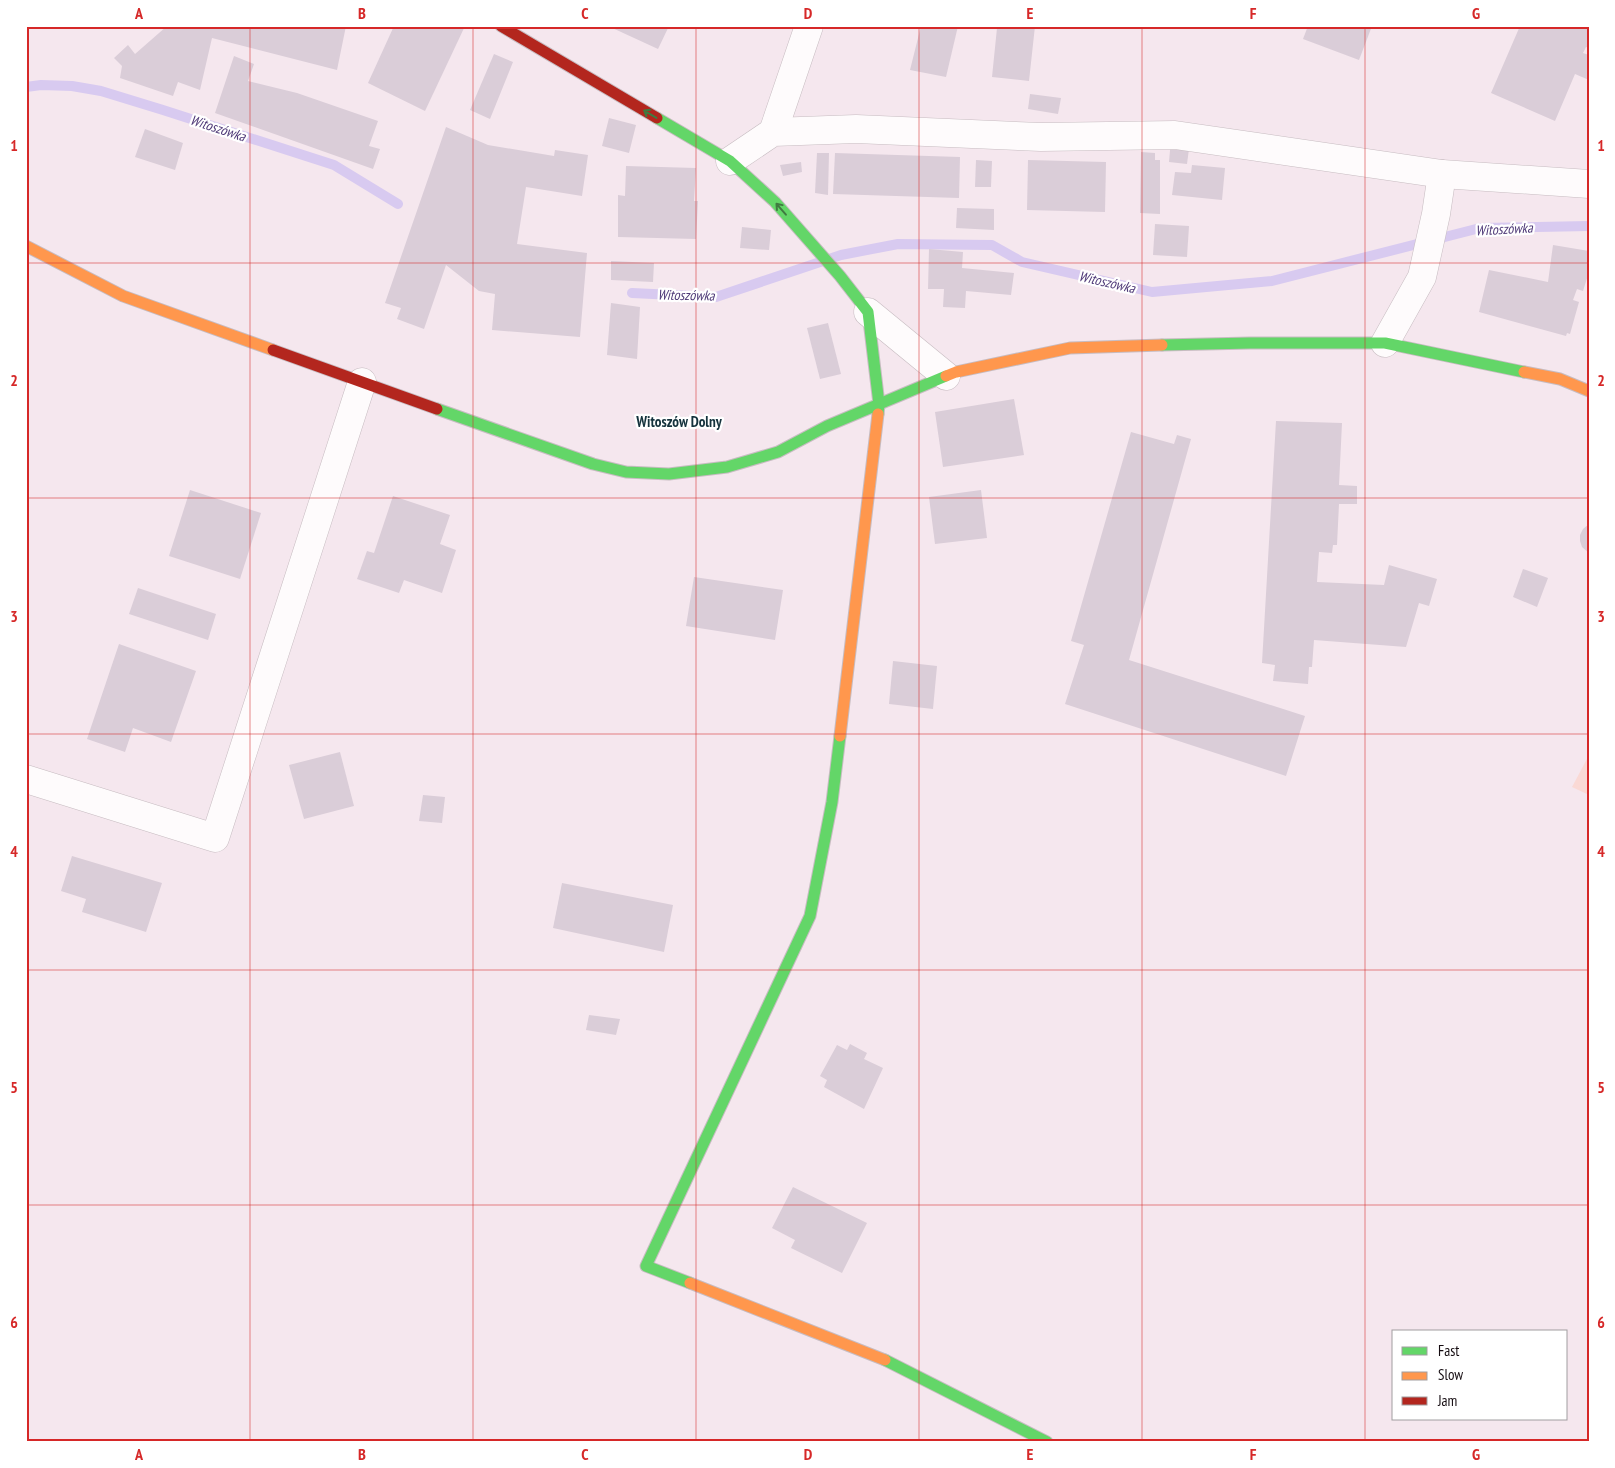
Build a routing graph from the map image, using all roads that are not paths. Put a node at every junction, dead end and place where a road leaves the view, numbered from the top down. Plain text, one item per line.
1 (501, 26) edge
2 (809, 26) edge
3 (773, 132) junction
4 (730, 161) junction
5 (1442, 174) junction
6 (1589, 184) edge
7 (26, 246) edge
8 (868, 312) junction
9 (1385, 343) junction
10 (946, 376) junction
11 (362, 382) junction
12 (1589, 391) edge
13 (879, 404) junction
14 (26, 779) edge
15 (1047, 1442) edge

4 -> 1 street
2 - 3 street
3 - 4 street
3 - 5 street
8 -> 4 street
5 - 6 street
5 - 9 street
7 - 11 street
8 - 10 street
8 - 13 street
9 - 10 street
9 - 12 street
10 - 13 street
11 - 13 street
11 - 14 street
13 - 15 street

